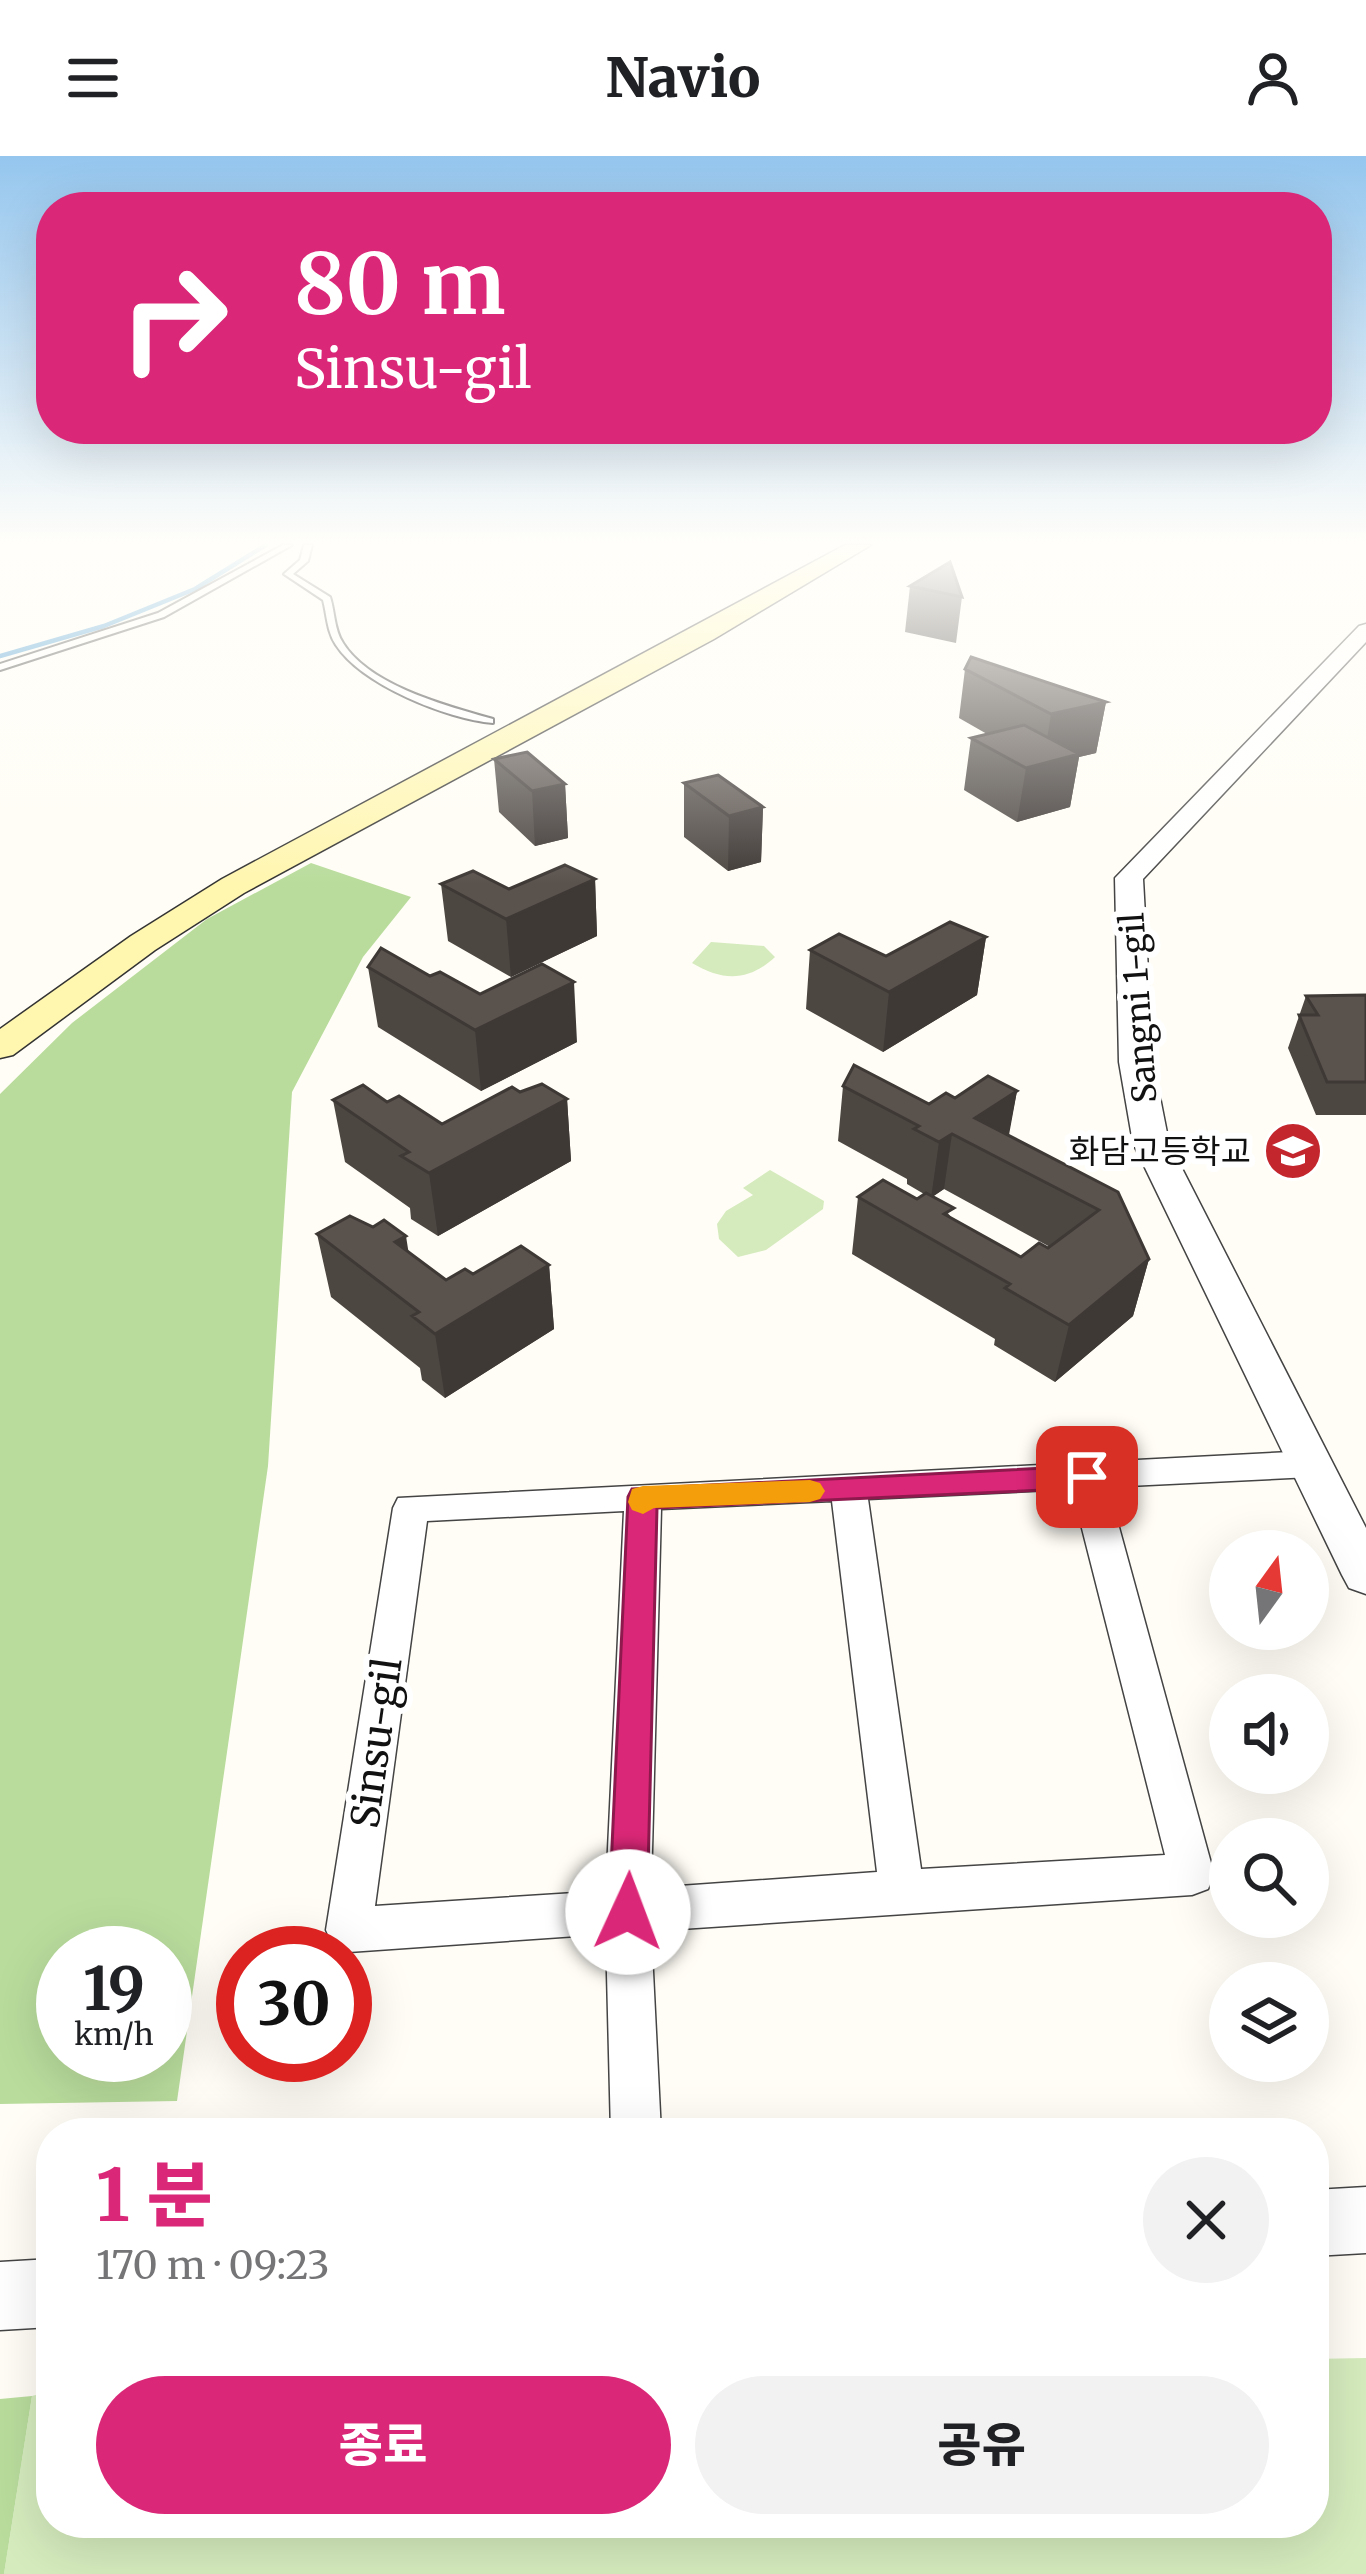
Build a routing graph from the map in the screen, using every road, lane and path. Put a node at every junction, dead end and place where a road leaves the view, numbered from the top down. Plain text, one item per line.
1 (353, 658) edge
2 (618, 658) edge
3 (657, 658) edge
4 (1339, 658) edge
5 (490, 721) junction
6 (0, 1016) edge
7 (0, 1047) edge
8 (1311, 1464) junction
9 (1087, 1477) junction
10 (848, 1490) junction
11 (643, 1497) junction
12 (1366, 1575) edge
13 (902, 1888) junction
14 (628, 1912) junction
15 (635, 2118) edge
16 (1366, 2220) edge
17 (1329, 2222) edge
18 (36, 2295) edge
19 (0, 2296) edge

1 - 5 lane
2 - 5 main road
3 - 7 main road
4 - 8 street, Sangni 1-gil
5 - 6 main road
8 - 9 street, Sinsu-gil
8 - 12 street, Sangni 1-gil
9 - 10 street, Sinsu-gil
9 - 13 street, Sinsu-gil
10 - 11 street, Sinsu-gil
10 - 13 street
11 - 14 street
11 - 14 street, Sinsu-gil
13 - 14 street, Sinsu-gil
14 - 15 street
16 - 17 street
18 - 19 street

